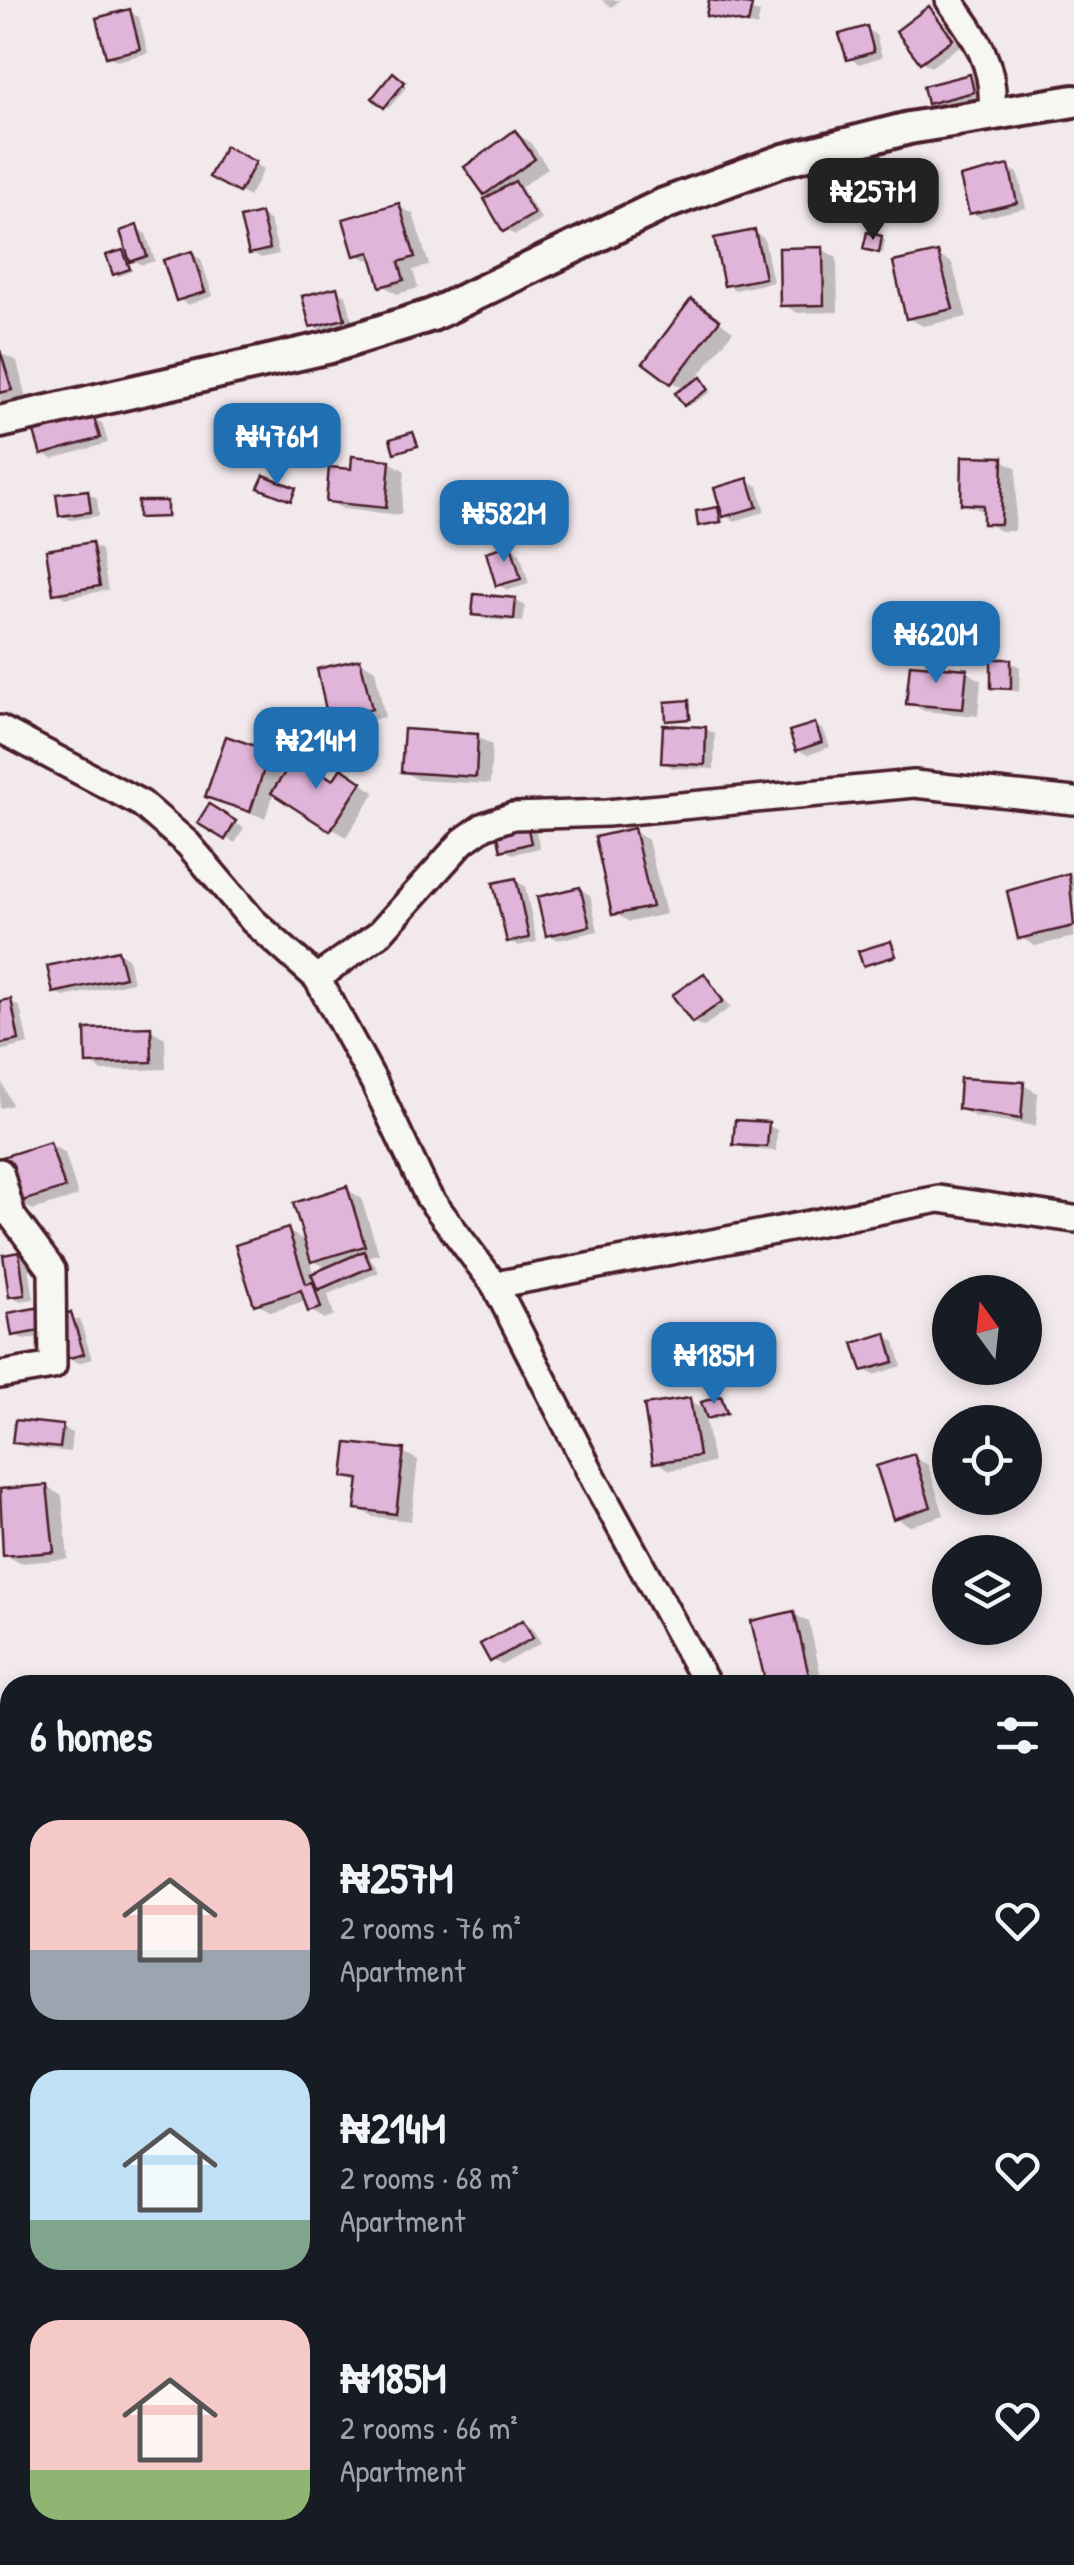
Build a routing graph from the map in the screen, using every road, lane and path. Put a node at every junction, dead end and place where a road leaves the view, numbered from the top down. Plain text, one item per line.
1 (950, 0) edge
2 (1074, 101) edge
3 (992, 113) junction
4 (0, 422) edge
5 (0, 729) edge
6 (1074, 802) edge
7 (317, 978) junction
8 (0, 1172) edge
9 (1074, 1220) edge
10 (495, 1285) junction
11 (0, 1375) edge
12 (701, 1675) edge

1 - 3 street
2 - 3 street
3 - 4 street
5 - 7 street
6 - 7 street
7 - 10 street
8 - 11 street
9 - 10 street
10 - 12 street

